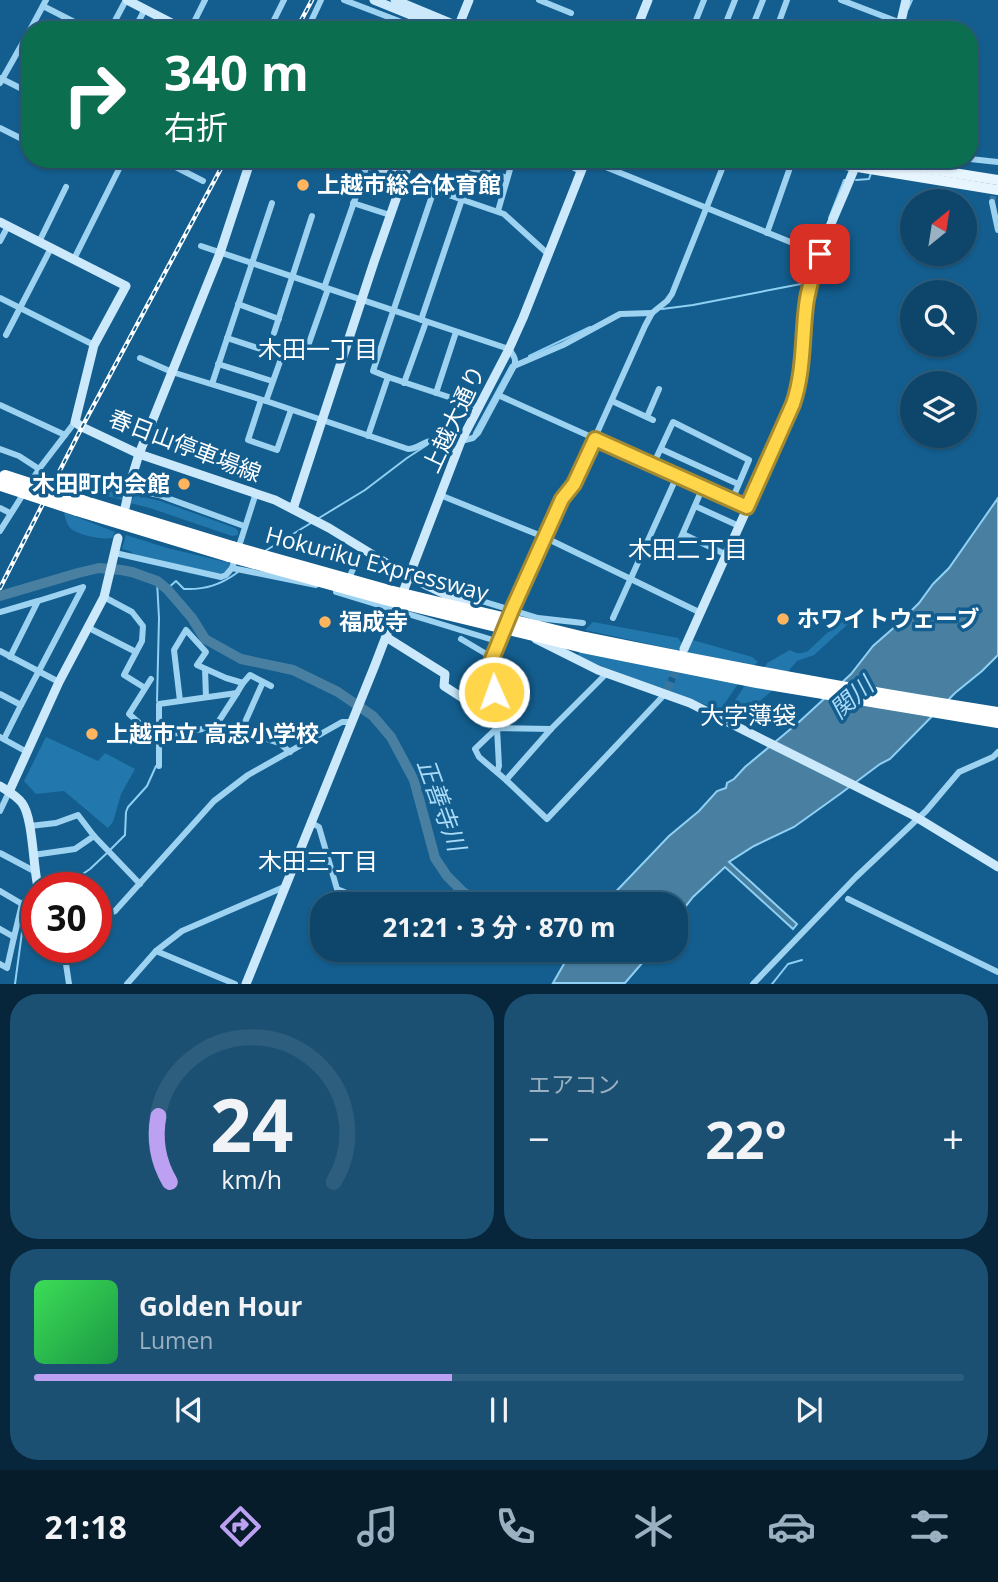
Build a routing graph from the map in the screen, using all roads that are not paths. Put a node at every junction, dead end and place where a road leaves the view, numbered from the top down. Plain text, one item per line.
1 (126, 0) edge
2 (205, 0) edge
3 (284, 0) edge
4 (321, 0) edge
5 (344, 0) edge
6 (374, 0) edge
7 (395, 0) edge
8 (469, 0) edge
9 (539, 0) edge
10 (648, 0) edge
11 (704, 0) edge
12 (735, 0) edge
13 (763, 0) edge
14 (787, 0) edge
15 (841, 0) edge
16 (906, 0) edge
17 (45, 3) edge
18 (145, 9) junction
19 (571, 13) dead end
20 (35, 21) edge
21 (75, 21) edge
22 (115, 21) edge
23 (139, 21) edge
24 (162, 21) edge
25 (193, 21) edge
26 (274, 21) edge
27 (311, 21) edge
28 (402, 21) edge
29 (427, 21) edge
30 (447, 21) edge
31 (463, 21) edge
32 (640, 21) edge
33 (696, 21) edge
34 (727, 21) edge
35 (755, 21) edge
36 (779, 21) edge
37 (887, 21) edge
38 (901, 21) edge
39 (21, 46) edge
40 (1, 80) edge
41 (21, 89) edge
42 (0, 128) edge
43 (21, 138) edge
44 (978, 160) edge
45 (998, 162) edge
46 (120, 168) edge
47 (177, 168) edge
48 (248, 168) edge
49 (370, 168) edge
50 (382, 168) edge
51 (406, 168) edge
52 (471, 168) edge
53 (510, 168) edge
54 (574, 168) edge
55 (583, 168) edge
56 (608, 168) edge
57 (722, 168) edge
58 (790, 168) edge
59 (855, 168) edge
60 (883, 168) edge
61 (923, 168) edge
62 (581, 172) junction
63 (403, 176) junction
64 (507, 178) junction
65 (998, 180) edge
66 (202, 181) dead end
67 (66, 187) dead end
68 (434, 190) junction
69 (998, 190) edge
70 (462, 199) junction
71 (992, 202) dead end
72 (272, 203) dead end
73 (353, 203) junction
74 (706, 208) junction
75 (498, 211) junction
76 (390, 215) junction
77 (312, 216) dead end
78 (4, 224) edge
79 (998, 230) edge
80 (767, 233) junction
81 (0, 241) edge
82 (38, 242) junction
83 (201, 246) dead end
84 (51, 248) junction
85 (220, 253) junction
86 (548, 254) junction
87 (820, 254) junction
88 (74, 260) junction
89 (251, 264) junction
90 (292, 278) junction
91 (326, 289) junction
92 (0, 298) edge
93 (361, 300) junction
94 (238, 304) junction
95 (20, 308) junction
96 (394, 311) junction
97 (652, 313) junction
98 (279, 318) junction
99 (424, 321) junction
100 (456, 332) junction
101 (274, 333) dead end
102 (6, 335) dead end
103 (227, 338) junction
104 (309, 343) dead end
105 (94, 345) junction
106 (509, 349) junction
107 (140, 358) dead end
108 (218, 363) junction
109 (514, 366) junction
110 (172, 372) junction
111 (388, 377) junction
112 (272, 381) junction
113 (404, 383) junction
114 (212, 384) junction
115 (659, 390) dead end
116 (436, 393) junction
117 (498, 395) junction
118 (263, 400) junction
119 (612, 401) junction
120 (0, 405) edge
121 (479, 407) junction
122 (291, 410) junction
123 (322, 421) junction
124 (75, 422) junction
125 (65, 435) junction
126 (368, 436) junction
127 (595, 439) junction
128 (459, 444) junction
129 (0, 449) edge
130 (661, 449) junction
131 (139, 454) junction
132 (653, 465) junction
133 (39, 469) junction
134 (677, 476) junction
135 (1, 480) edge
136 (738, 484) junction
137 (703, 487) junction
138 (130, 489) junction
139 (256, 493) junction
140 (440, 495) junction
141 (732, 500) junction
142 (695, 506) junction
143 (747, 507) junction
144 (0, 508) edge
145 (125, 508) dead end
146 (293, 509) junction
147 (10, 513) junction
148 (244, 526) junction
149 (738, 526) junction
150 (0, 531) edge
151 (683, 534) junction
152 (544, 537) junction
153 (118, 538) dead end
154 (679, 542) dead end
155 (362, 550) junction
156 (727, 555) junction
157 (114, 557) junction
158 (231, 557) junction
159 (409, 577) junction
160 (631, 580) junction
161 (106, 593) junction
162 (341, 593) junction
163 (454, 598) junction
164 (38, 601) junction
165 (396, 610) junction
166 (512, 610) junction
167 (0, 612) edge
168 (701, 613) junction
169 (613, 618) dead end
170 (583, 623) dead end
171 (89, 628) junction
172 (505, 628) junction
173 (386, 637) junction
174 (461, 639) dead end
175 (684, 649) tunnel mouth
176 (0, 651) edge
177 (136, 652) junction
178 (10, 657) junction
179 (492, 658) junction
180 (205, 670) junction
181 (39, 672) junction
182 (607, 673) junction
183 (762, 678) junction
184 (151, 679) dead end
185 (59, 682) junction
186 (262, 682) junction
187 (243, 683) junction
188 (271, 686) dead end
189 (145, 688) junction
190 (666, 692) junction
191 (237, 693) junction
192 (0, 694) edge
193 (206, 696) junction
194 (180, 701) junction
195 (21, 705) junction
196 (998, 713) edge
197 (353, 718) junction
198 (998, 722) edge
199 (495, 723) junction
200 (215, 727) junction
201 (551, 729) junction
202 (241, 732) junction
203 (160, 736) junction
204 (2, 738) edge
205 (27, 752) junction
206 (290, 752) junction
207 (998, 752) edge
208 (159, 766) dead end
209 (497, 772) junction
210 (506, 780) junction
211 (0, 786) edge
212 (9, 792) junction
213 (0, 811) edge
214 (915, 816) junction
215 (310, 822) junction
216 (30, 826) junction
217 (94, 835) junction
218 (0, 853) edge
219 (33, 855) junction
220 (998, 867) edge
221 (34, 871) joint
222 (140, 884) junction
223 (284, 887) junction
224 (0, 891) edge
225 (344, 892) edge
226 (848, 899) dead end
227 (21, 903) edge
228 (21, 908) edge
229 (112, 912) edge
230 (0, 929) edge
231 (14, 937) junction
232 (156, 951) junction
233 (66, 963) edge
234 (0, 964) edge
235 (998, 972) edge
236 (69, 984) edge
237 (127, 984) edge
238 (234, 984) edge
239 (246, 984) edge
240 (753, 984) edge

1 - 18 street
1 - 22 street
2 - 25 street
3 - 26 street
4 - 27 street
5 - 28 street
6 - 29 street
7 - 30 street
8 - 31 street
9 - 19 street
10 - 32 street
11 - 33 street
12 - 34 street
13 - 35 street
14 - 36 street
15 - 37 street
16 - 38 street
17 - 20 street
17 - 21 street
18 - 23 street
18 - 24 street
39 - 40 street
40 - 41 street
42 - 43 street
44 - 45 street
46 - 88 street
47 - 66 street
48 - 85 street
49 - 73 street
50 - 63 street
51 - 63 street
52 - 64 street
53 - 64 street
54 - 62 street
55 - 62 street, 上越大通り
56 - 74 street
57 - 74 street
58 - 80 street
59 - 87 street
60 - 69 main road
61 - 65 main road
62 - 86 street, 上越大通り
63 - 68 street
63 - 76 street
64 - 75 street
67 - 82 street
68 - 70 street
68 - 96 street
70 - 75 street
70 - 99 street
71 - 79 street
72 - 89 street
73 - 76 street
73 - 91 street
74 - 80 street
74 - 97 street
75 - 86 street
76 - 93 street
77 - 90 street
78 - 81 street
78 - 82 street
80 - 87 street
82 - 84 street
83 - 85 street
84 - 88 street
84 - 95 street
85 - 89 street
85 - 110 street
86 - 106 street, 上越大通り
87 - 143 street
88 - 105 street, 春日山停車場線
89 - 90 street
89 - 94 street
90 - 91 street
90 - 98 street
91 - 93 street
91 - 104 street
92 - 95 street
93 - 96 street
93 - 123 street
94 - 98 street
94 - 103 street
95 - 102 street
95 - 105 street
96 - 99 street
96 - 111 street
97 - 109 street
97 - 119 street
98 - 101 street
99 - 100 street
99 - 113 street
100 - 106 street
100 - 116 street
103 - 108 street
103 - 112 street
105 - 124 street, 春日山停車場線
106 - 109 street
106 - 121 street, 上越大通り
107 - 110 street
108 - 112 street
108 - 114 street
109 - 117 street
110 - 114 street
110 - 131 street
111 - 113 street
111 - 126 street
112 - 118 street
113 - 116 street
114 - 118 street
115 - 119 street
116 - 121 street
117 - 127 street
117 - 128 street
118 - 122 street
118 - 122 street
119 - 127 street
120 - 125 street
121 - 128 street, 上越大通り
122 - 123 street
123 - 126 street
123 - 146 street
124 - 125 street
124 - 131 street, 春日山停車場線
125 - 133 street
126 - 128 street
127 - 132 street
127 - 152 street
128 - 140 street, 上越大通り
129 - 133 street
130 - 132 street
130 - 136 street
130 - 136 street
131 - 138 street
131 - 139 street, 春日山停車場線
132 - 134 street
133 - 147 street
134 - 137 street
134 - 160 street
135 - 158 highway, Hokuriku Expressway, bridge
136 - 141 street
137 - 141 street
137 - 142 street
138 - 145 street
138 - 148 street
139 - 146 street, 春日山停車場線
139 - 148 street
140 - 152 street
140 - 159 street, 上越大通り
141 - 143 street
142 - 149 street
142 - 151 street
143 - 149 street
144 - 147 street
146 - 155 street, 春日山停車場線
147 - 150 street
148 - 158 street
149 - 156 street
151 - 154 street
151 - 156 street
152 - 160 street
152 - 166 street
153 - 157 street
155 - 159 street, 春日山停車場線
155 - 162 street
156 - 168 street
157 - 158 street
157 - 161 street
158 - 162 street
158 - 183 highway, Hokuriku Expressway, bridge
159 - 163 street, 春日山停車場線
159 - 165 street, 上越大通り
160 - 168 street
160 - 169 street
161 - 171 street
161 - 177 street
162 - 165 street
163 - 166 street
163 - 172 street, 春日山停車場線
164 - 167 street
164 - 178 street
164 - 181 street
165 - 172 street
165 - 173 street, 上越大通り
166 - 170 street
166 - 172 street
168 - 175 street
171 - 177 street
171 - 185 street
172 - 179 street
172 - 182 street, 春日山停車場線
173 - 197 street, 上越大通り
173 - 199 street
174 - 179 street
176 - 178 street
177 - 189 street
178 - 181 street
179 - 199 street
180 - 187 street
180 - 193 street
180 - 194 street
181 - 185 street
181 - 195 street
182 - 190 street, 春日山停車場線
182 - 201 street
183 - 196 highway, Hokuriku Expressway
183 - 198 highway, Hokuriku Expressway
184 - 189 street
185 - 205 street
186 - 187 street
186 - 188 street
186 - 202 street
187 - 191 street
189 - 203 street
190 - 210 street
190 - 214 street, 春日山停車場線
191 - 193 street
191 - 200 street
192 - 195 street
193 - 194 street
194 - 203 street
195 - 204 street
197 - 206 street
197 - 215 street
199 - 201 street
199 - 209 street
199 - 209 street
200 - 202 street
200 - 203 street
201 - 210 street
202 - 206 street
203 - 208 street
204 - 205 street
205 - 212 street
206 - 222 street
207 - 214 street
209 - 210 street
211 - 212 street
212 - 213 street
212 - 216 street
214 - 220 street, 春日山停車場線
214 - 240 street
215 - 223 street
215 - 225 street
216 - 217 street
216 - 219 street
217 - 219 street
217 - 222 street
218 - 221 street
219 - 221 street
222 - 229 street
223 - 232 street
223 - 239 street
224 - 227 street
226 - 235 street
228 - 231 street
230 - 231 street
231 - 234 street
232 - 237 street
232 - 238 street
233 - 236 street

